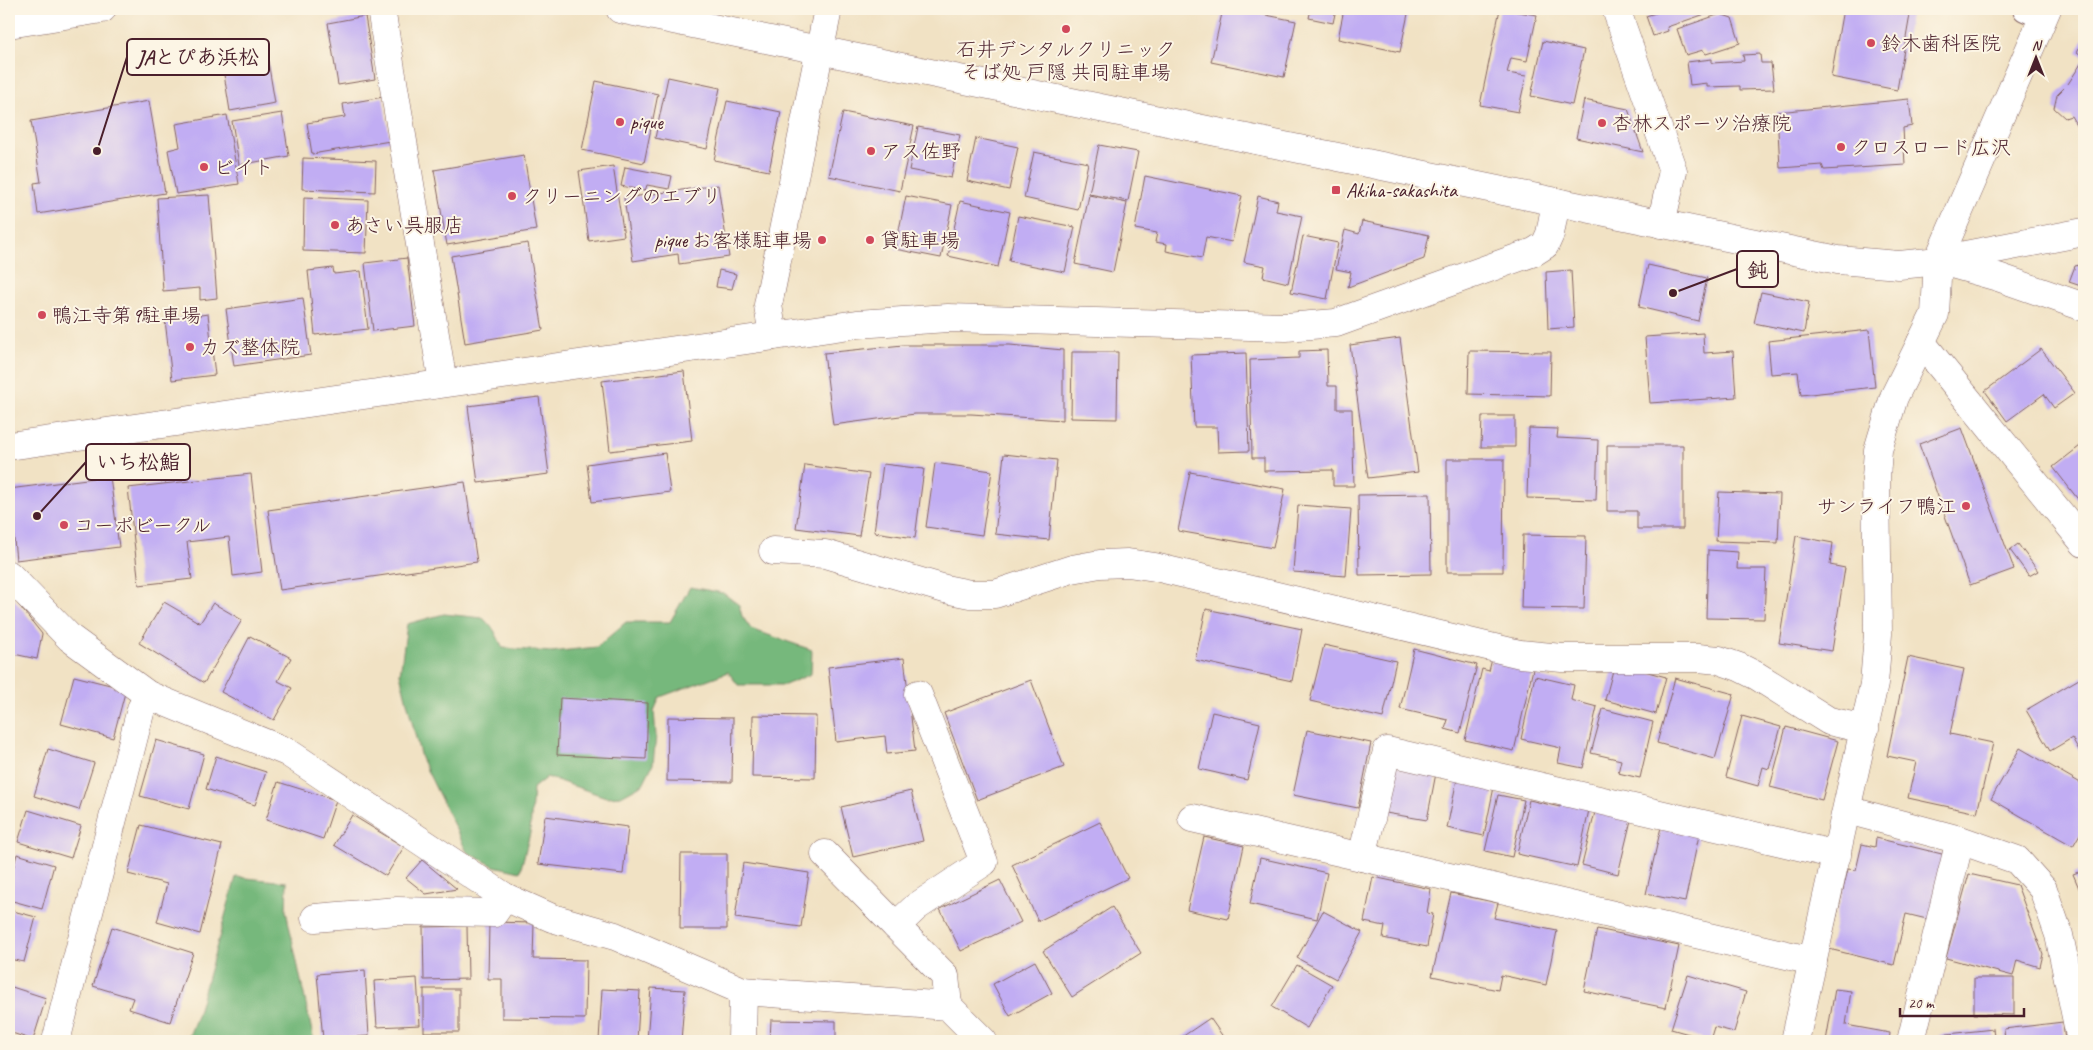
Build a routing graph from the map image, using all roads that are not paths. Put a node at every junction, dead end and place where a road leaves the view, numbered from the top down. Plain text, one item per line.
1 (102, 9) edge
2 (381, 9) edge
3 (620, 9) edge
4 (828, 9) edge
5 (1616, 9) edge
6 (2038, 12) edge
7 (9, 24) edge
8 (820, 50) junction
9 (1556, 202) junction
10 (1661, 224) junction
11 (2084, 232) edge
12 (1938, 260) junction
13 (2084, 308) edge
14 (773, 336) junction
15 (1921, 342) junction
16 (443, 383) junction
17 (9, 446) edge
18 (2084, 543) edge
19 (773, 551) dead end
20 (9, 575) edge
21 (918, 694) dead end
22 (148, 695) junction
23 (1865, 729) junction
24 (1847, 810) junction
25 (1192, 818) dead end
26 (1960, 840) junction
27 (825, 854) dead end
28 (1837, 855) junction
29 (1362, 857) junction
30 (505, 897) junction
31 (315, 918) dead end
32 (896, 926) junction
33 (1813, 961) junction
34 (743, 991) junction
35 (948, 1006) junction
36 (56, 1041) edge
37 (742, 1041) edge
38 (984, 1041) edge
39 (1795, 1041) edge
40 (1911, 1041) edge
41 (2082, 1041) edge

1 - 7 street
2 - 16 street
3 - 8 street
4 - 8 street
5 - 10 street
6 - 12 street
8 - 9 street
8 - 14 street
9 - 10 street
9 - 14 street
10 - 12 street
11 - 12 street
12 - 13 street
12 - 15 street
14 - 16 street
15 - 18 street
15 - 23 street
16 - 17 street
19 - 23 street
20 - 22 street
21 - 32 street
22 - 30 street
22 - 36 street
23 - 24 street
24 - 26 street
24 - 28 street
25 - 29 street
26 - 40 street
26 - 41 street
27 - 32 street
28 - 29 street
28 - 33 street
29 - 33 street
30 - 31 street
30 - 34 street
32 - 35 street
33 - 39 street
34 - 35 street
34 - 37 street
35 - 38 street

